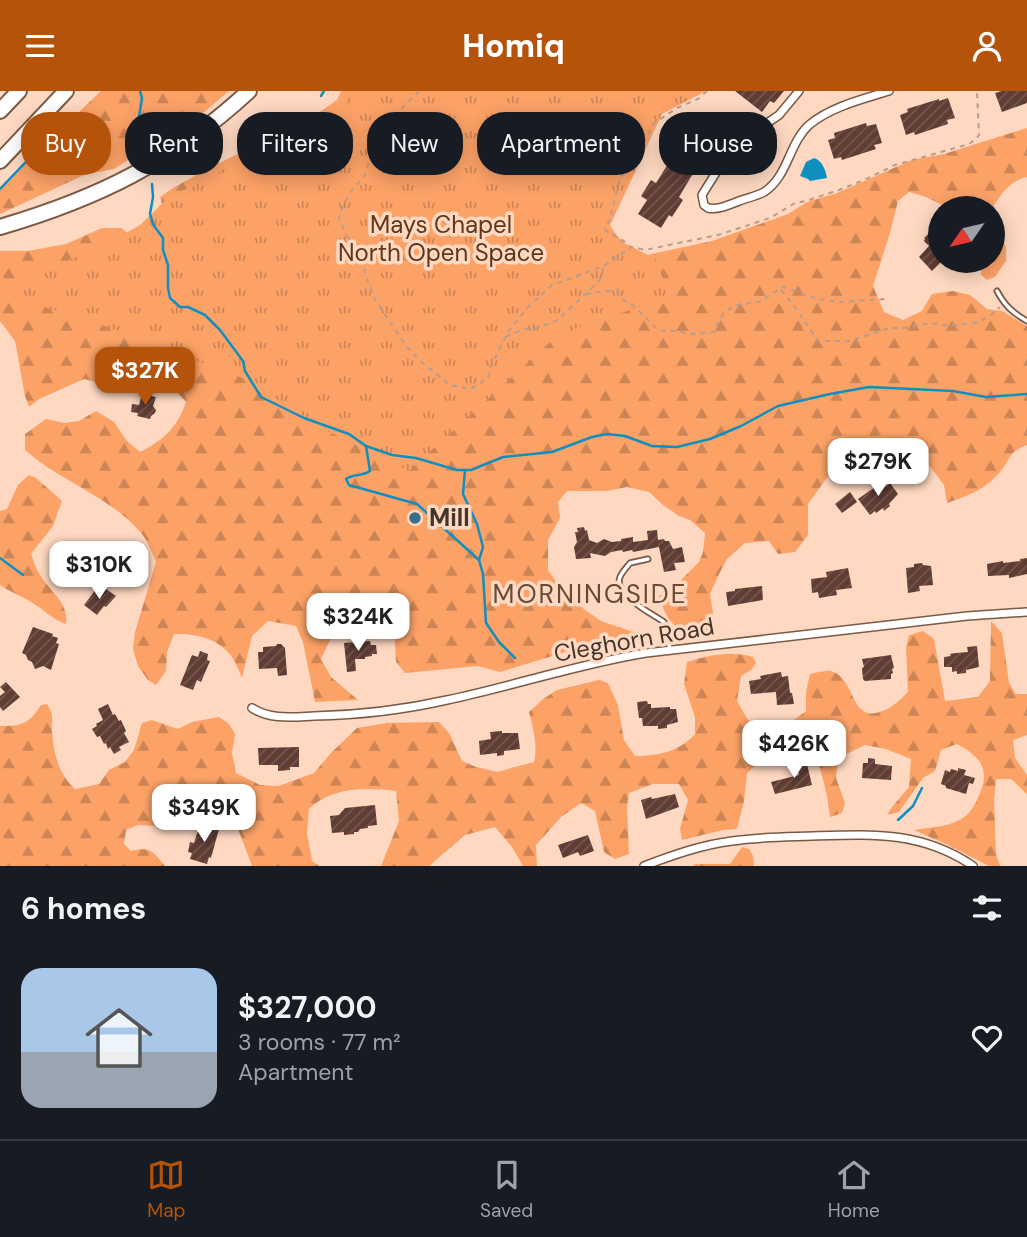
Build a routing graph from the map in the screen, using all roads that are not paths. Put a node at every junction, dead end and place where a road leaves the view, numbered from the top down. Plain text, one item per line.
1 (19, 91) edge
2 (66, 91) edge
3 (249, 91) edge
4 (799, 91) edge
5 (889, 91) edge
6 (877, 93) edge
7 (0, 111) edge
8 (777, 116) edge
9 (0, 160) edge
10 (714, 175) edge
11 (0, 227) edge
12 (998, 291) dead end
13 (1027, 321) edge
14 (648, 559) dead end
15 (1027, 612) edge
16 (670, 650) junction
17 (252, 708) dead end
18 (644, 866) edge
19 (973, 866) edge

1 - 7 highway
2 - 9 highway
3 - 11 highway
4 - 8 street
5 - 6 street
6 - 10 street
12 - 13 lane
14 - 16 lane
15 - 16 street, Cleghorn Road
16 - 17 street, Cleghorn Road
18 - 19 street

